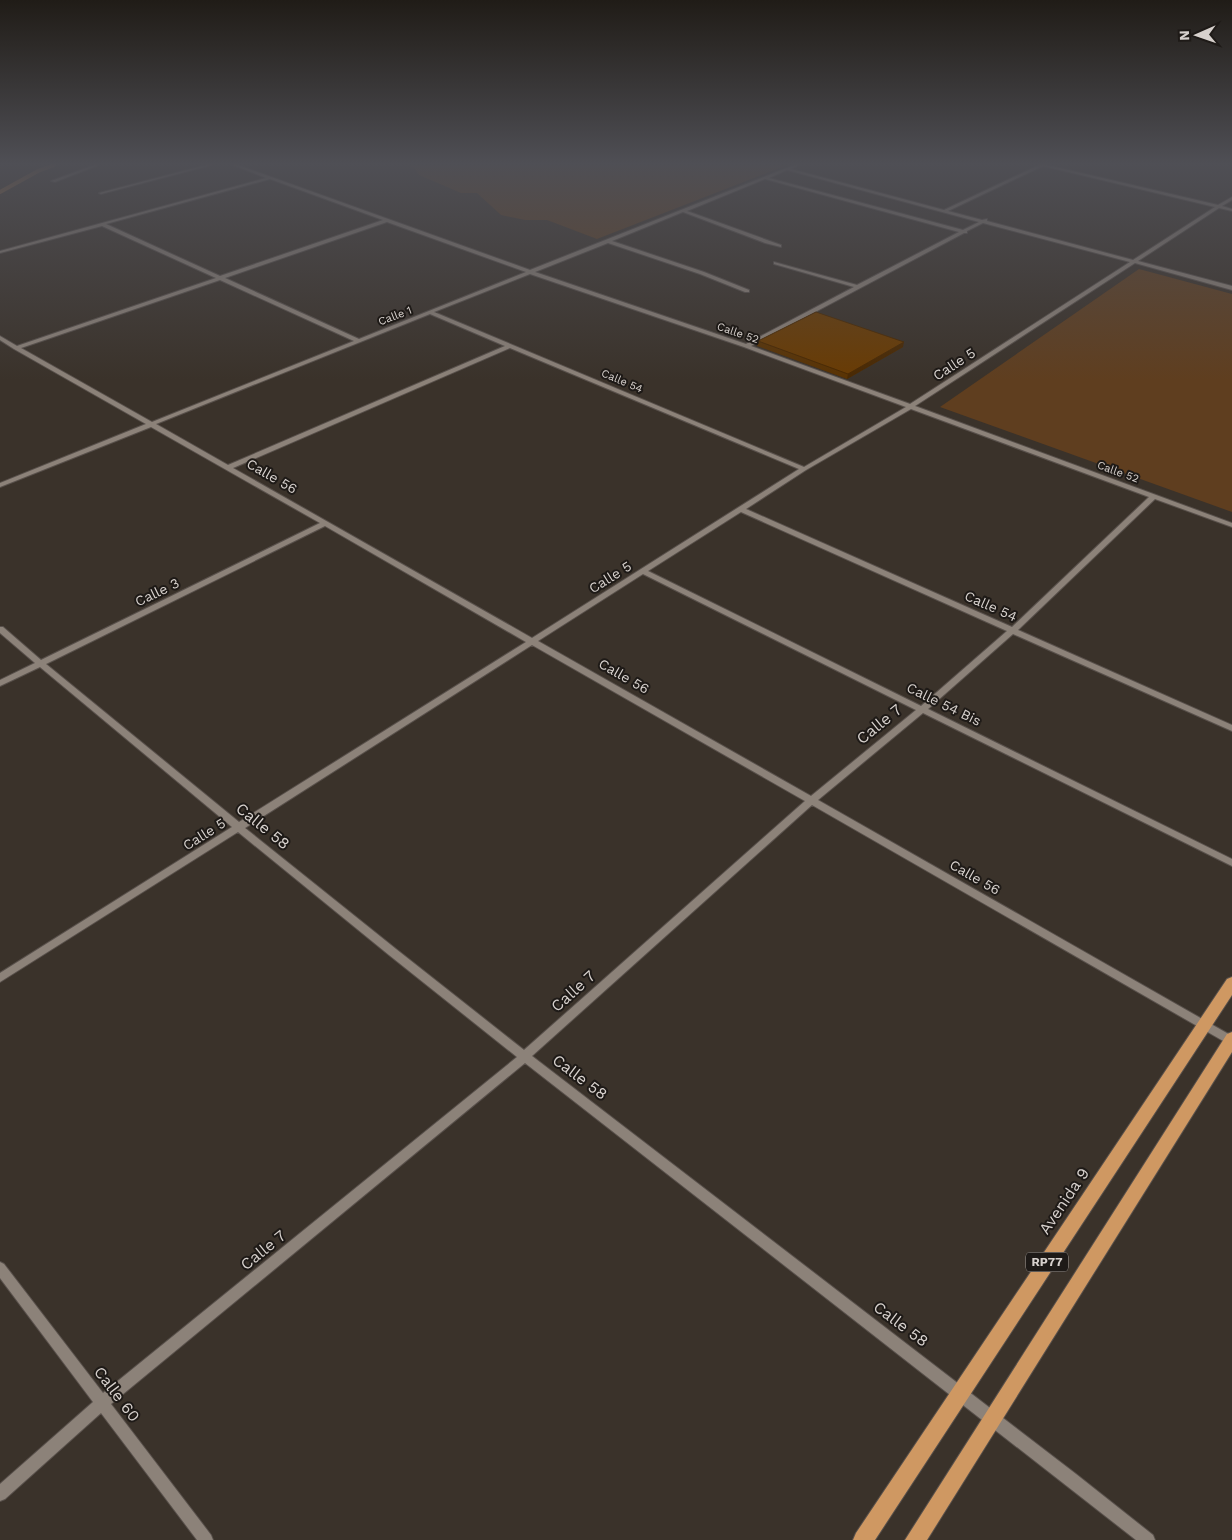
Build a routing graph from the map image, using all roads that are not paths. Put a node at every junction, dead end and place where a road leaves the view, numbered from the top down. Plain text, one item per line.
1 (55, 237) edge
2 (130, 237) edge
3 (339, 237) edge
4 (434, 237) edge
5 (618, 237) edge
6 (751, 237) edge
7 (956, 237) edge
8 (1045, 237) edge
9 (1170, 237) edge
10 (608, 241) junction
11 (778, 246) dead end
12 (0, 252) edge
13 (1132, 261) junction
14 (776, 263) dead end
15 (530, 272) junction
16 (220, 278) junction
17 (858, 287) junction
18 (1232, 288) edge
19 (747, 291) dead end
20 (431, 313) junction
21 (0, 338) edge
22 (359, 341) junction
23 (510, 346) junction
24 (746, 346) junction
25 (16, 348) junction
26 (912, 406) junction
27 (151, 424) junction
28 (228, 468) junction
29 (804, 469) junction
30 (0, 485) edge
31 (1154, 496) junction
32 (740, 510) junction
33 (326, 524) junction
34 (1232, 525) edge
35 (642, 572) junction
36 (0, 629) edge
37 (1013, 630) junction
38 (532, 641) junction
39 (40, 663) junction
40 (0, 683) edge
41 (923, 709) junction
42 (1232, 728) edge
43 (812, 800) junction
44 (237, 828) junction
45 (1232, 863) edge
46 (0, 978) edge
47 (1232, 983) edge
48 (1204, 1025) junction
49 (1232, 1040) edge
50 (524, 1056) junction
51 (0, 1268) edge
52 (961, 1392) junction
53 (102, 1403) junction
54 (993, 1417) junction
55 (0, 1494) edge
56 (206, 1540) edge
57 (863, 1540) edge
58 (915, 1540) edge
59 (1148, 1540) edge

1 - 12 street
2 - 16 street
3 - 16 street
4 - 15 street, Calle 52
5 - 10 street, Calle 1
6 - 11 street
7 - 17 street
8 - 13 street
9 - 13 street, Calle 5
10 - 15 street, Calle 1
10 - 19 street
13 - 18 street
13 - 26 street, Calle 5
14 - 17 street
15 - 20 street, Calle 1
15 - 24 street, Calle 52
16 - 22 street
16 - 25 street
17 - 24 street
20 - 22 street, Calle 1
20 - 23 street, Calle 54
21 - 25 street, Calle 56
22 - 27 street, Calle 1
23 - 28 street
23 - 29 street, Calle 54
24 - 26 street, Calle 52
25 - 27 street, Calle 56
26 - 29 street, Calle 5
26 - 31 street, Calle 52
27 - 28 street, Calle 56
27 - 30 street, Calle 1
28 - 33 street, Calle 56
29 - 32 street, Calle 5
31 - 34 street, Calle 52
31 - 37 street, Calle 7
32 - 35 street, Calle 5
32 - 37 street, Calle 54
33 - 38 street, Calle 56
33 - 39 street, Calle 3
35 - 38 street, Calle 5
35 - 41 street, Calle 54 Bis
36 - 39 street, Calle 58
37 - 41 street, Calle 7
37 - 42 street, Calle 54
38 - 43 street, Calle 56
38 - 44 street, Calle 5
39 - 40 street, Calle 3
39 - 44 street, Calle 58
41 - 43 street, Calle 7
41 - 45 street, Calle 54 Bis
43 - 48 street, Calle 56
43 - 50 street, Calle 7
44 - 46 street, Calle 5
44 - 50 street, Calle 58
47 - 48 main road, Avenida 9 / RP77
48 - 49 street, Calle 56 / RP77
48 - 52 main road, Avenida 9 / RP77
49 - 54 main road, RP77
50 - 52 street, Calle 58
50 - 53 street, Calle 7
51 - 53 street, Calle 60
52 - 54 street, Calle 58
52 - 57 main road, Avenida 9 / RP77
53 - 55 street, Calle 7
53 - 56 street, Calle 60
54 - 58 main road, RP77
54 - 59 street, Calle 58

